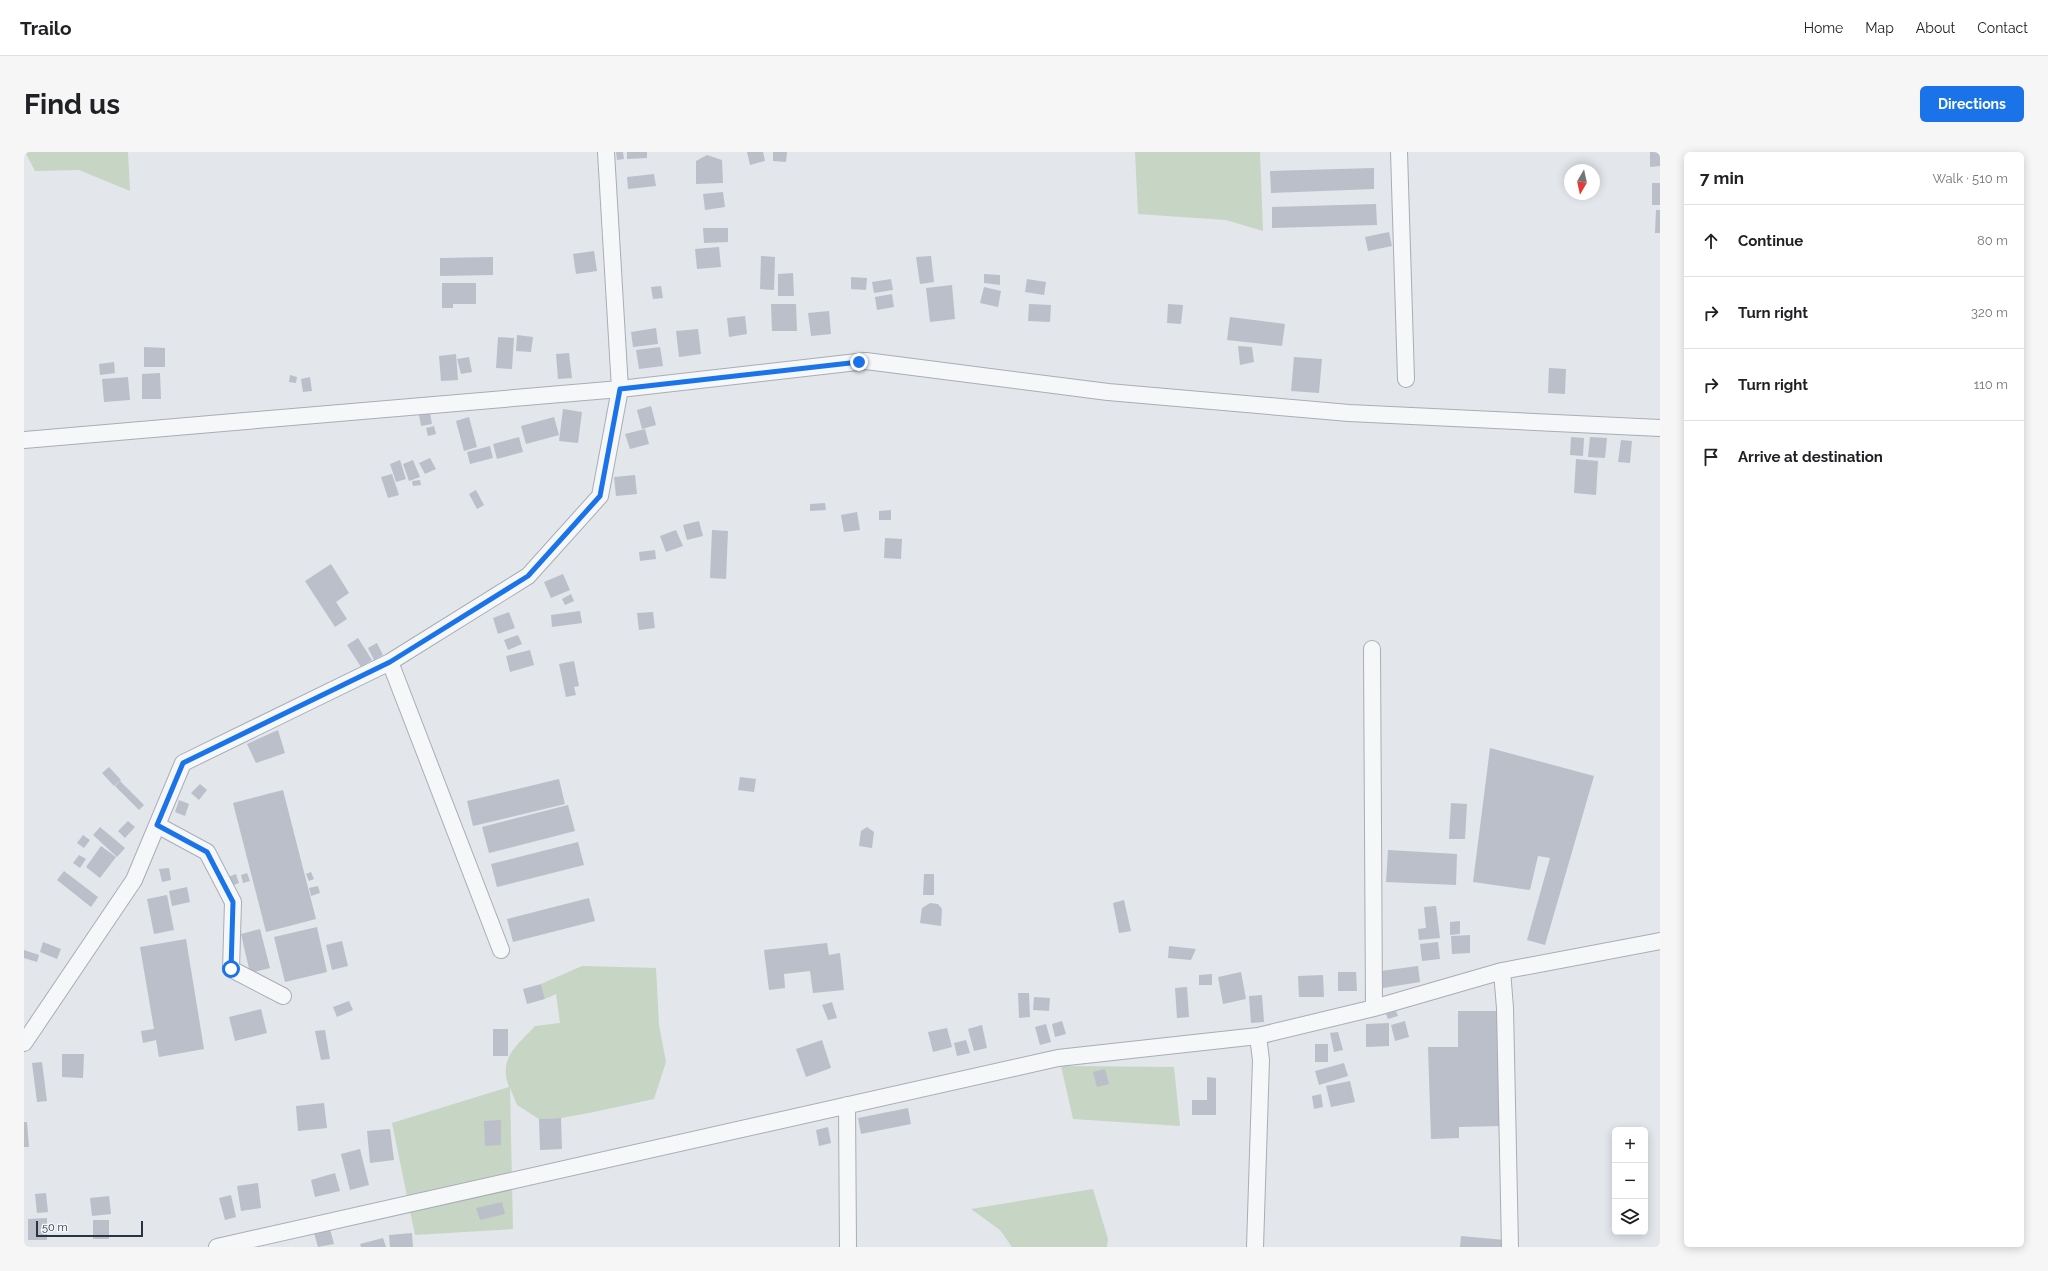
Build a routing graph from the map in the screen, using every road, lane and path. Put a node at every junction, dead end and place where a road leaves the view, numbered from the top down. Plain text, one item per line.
1 (606, 152) edge
2 (1399, 152) edge
3 (1406, 379) dead end
4 (620, 389) junction
5 (1660, 428) edge
6 (24, 440) edge
7 (1372, 649) dead end
8 (390, 662) junction
9 (157, 825) junction
10 (1660, 941) edge
11 (501, 950) dead end
12 (1502, 971) junction
13 (283, 996) dead end
14 (1374, 1008) junction
15 (1258, 1036) junction
16 (24, 1044) edge
17 (847, 1105) junction
18 (253, 1243) edge
19 (216, 1247) edge
20 (848, 1247) edge
21 (1255, 1247) edge
22 (1510, 1247) edge

1 - 4 street
2 - 3 street
4 - 5 street
4 - 6 street
4 - 8 street
7 - 14 street
8 - 9 street
8 - 11 street
9 - 13 street
9 - 16 street
10 - 12 street
12 - 14 street
12 - 22 street
14 - 15 street
15 - 17 street
15 - 21 street
17 - 18 street
17 - 20 street
18 - 19 street

